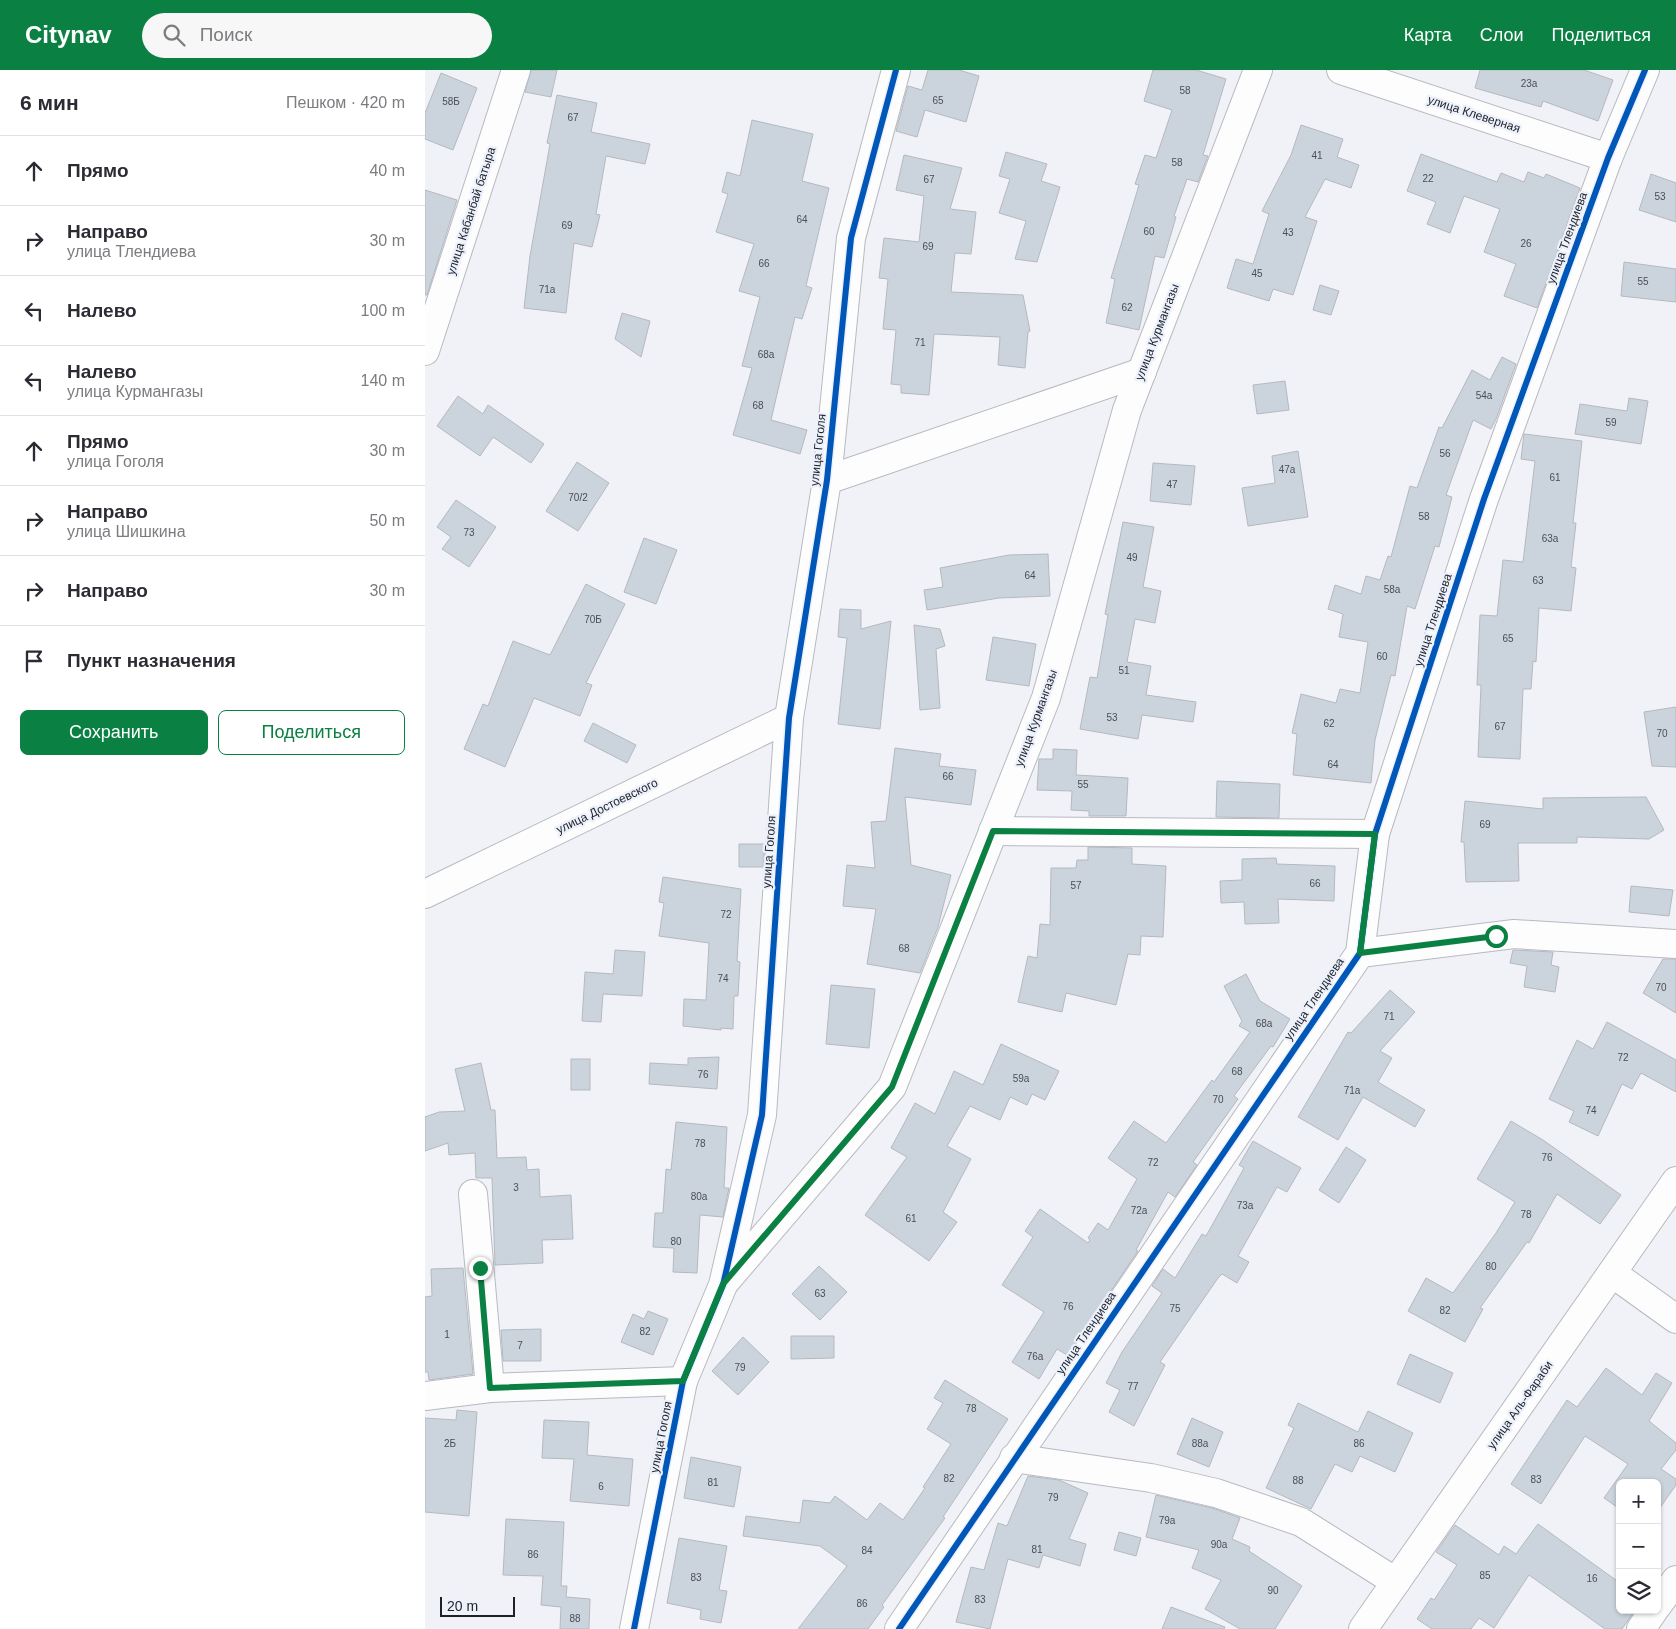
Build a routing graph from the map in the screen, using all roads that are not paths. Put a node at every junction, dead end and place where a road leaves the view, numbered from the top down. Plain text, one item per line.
1 (516, 70) edge
2 (896, 70) edge
3 (1258, 70) edge
4 (1341, 70) edge
5 (1645, 70) edge
6 (1608, 158) junction
7 (425, 351) edge
8 (1142, 372) junction
9 (827, 480) junction
10 (789, 718) junction
11 (993, 831) junction
12 (1375, 834) junction
13 (425, 894) edge
14 (1676, 944) edge
15 (1360, 953) junction
16 (1676, 1181) edge
17 (473, 1194) dead end
18 (1612, 1274) junction
19 (723, 1284) junction
20 (1676, 1319) edge
21 (683, 1381) junction
22 (490, 1388) junction
23 (425, 1396) edge
24 (1013, 1458) junction
25 (1676, 1580) edge
26 (1397, 1582) junction
27 (1661, 1601) edge
28 (1651, 1614) edge
29 (634, 1629) edge
30 (899, 1629) edge
31 (1363, 1629) edge
32 (1641, 1629) edge

1 - 7 street, улица Кабанбай батыра
2 - 9 street, улица Гоголя
3 - 8 street, улица Курмангазы
4 - 6 street, улица Клеверная
5 - 6 street, улица Тлендиева
6 - 12 street, улица Тлендиева
8 - 9 street
8 - 11 street, улица Курмангазы
9 - 10 street, улица Гоголя
10 - 13 street, улица Достоевского
10 - 19 street, улица Гоголя
11 - 12 street
11 - 19 street, улица Курмангазы
12 - 15 street, улица Тлендиева
14 - 15 street
15 - 24 street, улица Тлендиева
16 - 18 street, улица Аль-Фараби
17 - 22 street
18 - 20 street
18 - 26 street, улица Аль-Фараби
19 - 21 street, улица Гоголя
21 - 22 street
21 - 29 street, улица Гоголя
22 - 23 street
24 - 26 street
24 - 30 street, улица Тлендиева
25 - 27 street
26 - 31 street, улица Аль-Фараби
28 - 32 street

